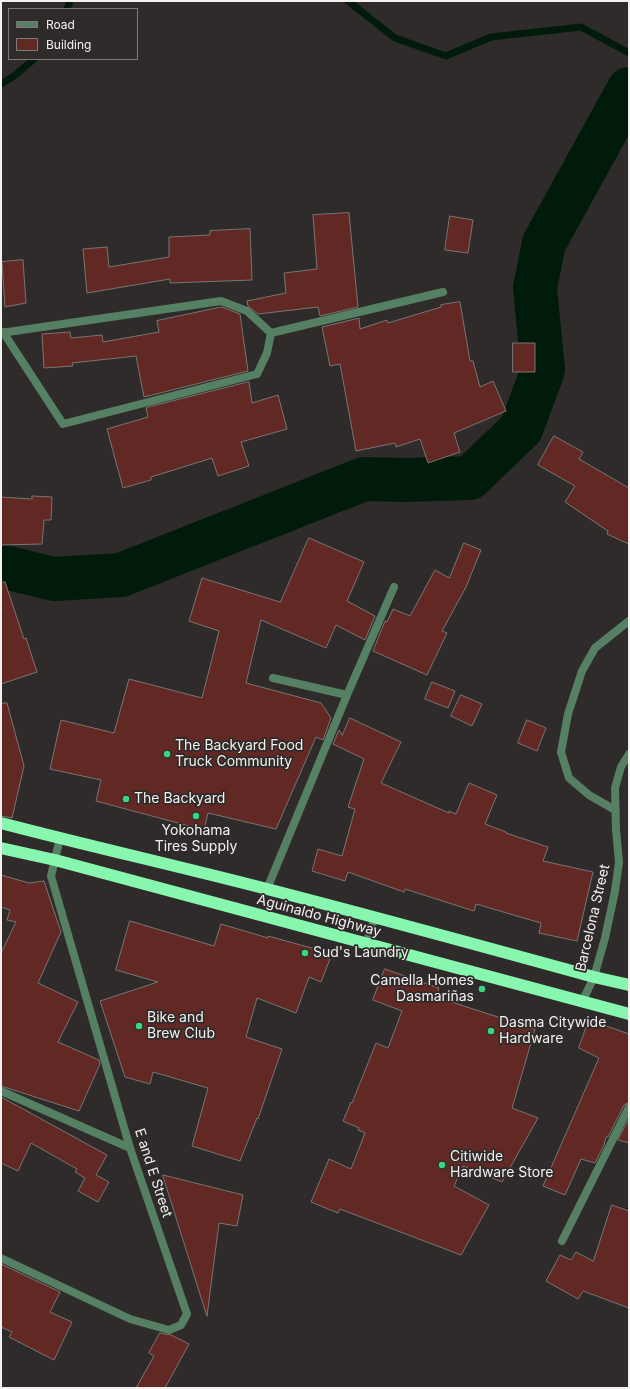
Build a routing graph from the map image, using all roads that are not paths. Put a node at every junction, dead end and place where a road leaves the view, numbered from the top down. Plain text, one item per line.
1 (443, 292) dead end
2 (2, 332) edge
3 (271, 333) junction
4 (394, 587) dead end
5 (629, 621) edge
6 (272, 678) dead end
7 (347, 696) junction
8 (629, 754) edge
9 (625, 765) edge
10 (615, 810) junction
11 (1, 823) edge
12 (60, 838) junction
13 (1, 848) edge
14 (55, 860) junction
15 (267, 889) junction
16 (375, 917) junction
17 (366, 944) junction
18 (594, 977) junction
19 (629, 985) edge
20 (582, 1002) junction
21 (629, 1014) edge
22 (1, 1091) edge
23 (629, 1107) edge
24 (130, 1148) junction
25 (562, 1241) dead end
26 (1, 1258) edge

1 - 3 street
2 - 3 street
2 - 3 street
4 - 7 street
5 - 10 street
6 - 7 street
7 - 15 street
8 - 9 street, Barcelona Street
9 - 10 street, Barcelona Street
10 - 18 street, Barcelona Street
11 - 12 highway, Aguinaldo Highway
12 - 14 street, E and E Street
12 - 15 highway, Aguinaldo Highway
13 - 14 highway, Aguinaldo Highway
14 - 17 highway, Aguinaldo Highway
14 - 24 street, E and E Street
15 - 16 highway, Aguinaldo Highway
16 - 17 street
16 - 18 highway, Aguinaldo Highway
17 - 20 highway, Aguinaldo Highway
18 - 19 highway, Aguinaldo Highway
18 - 20 street, Barcelona Street
20 - 21 highway, Aguinaldo Highway
22 - 24 street
23 - 25 street
24 - 26 street, E and E Street

